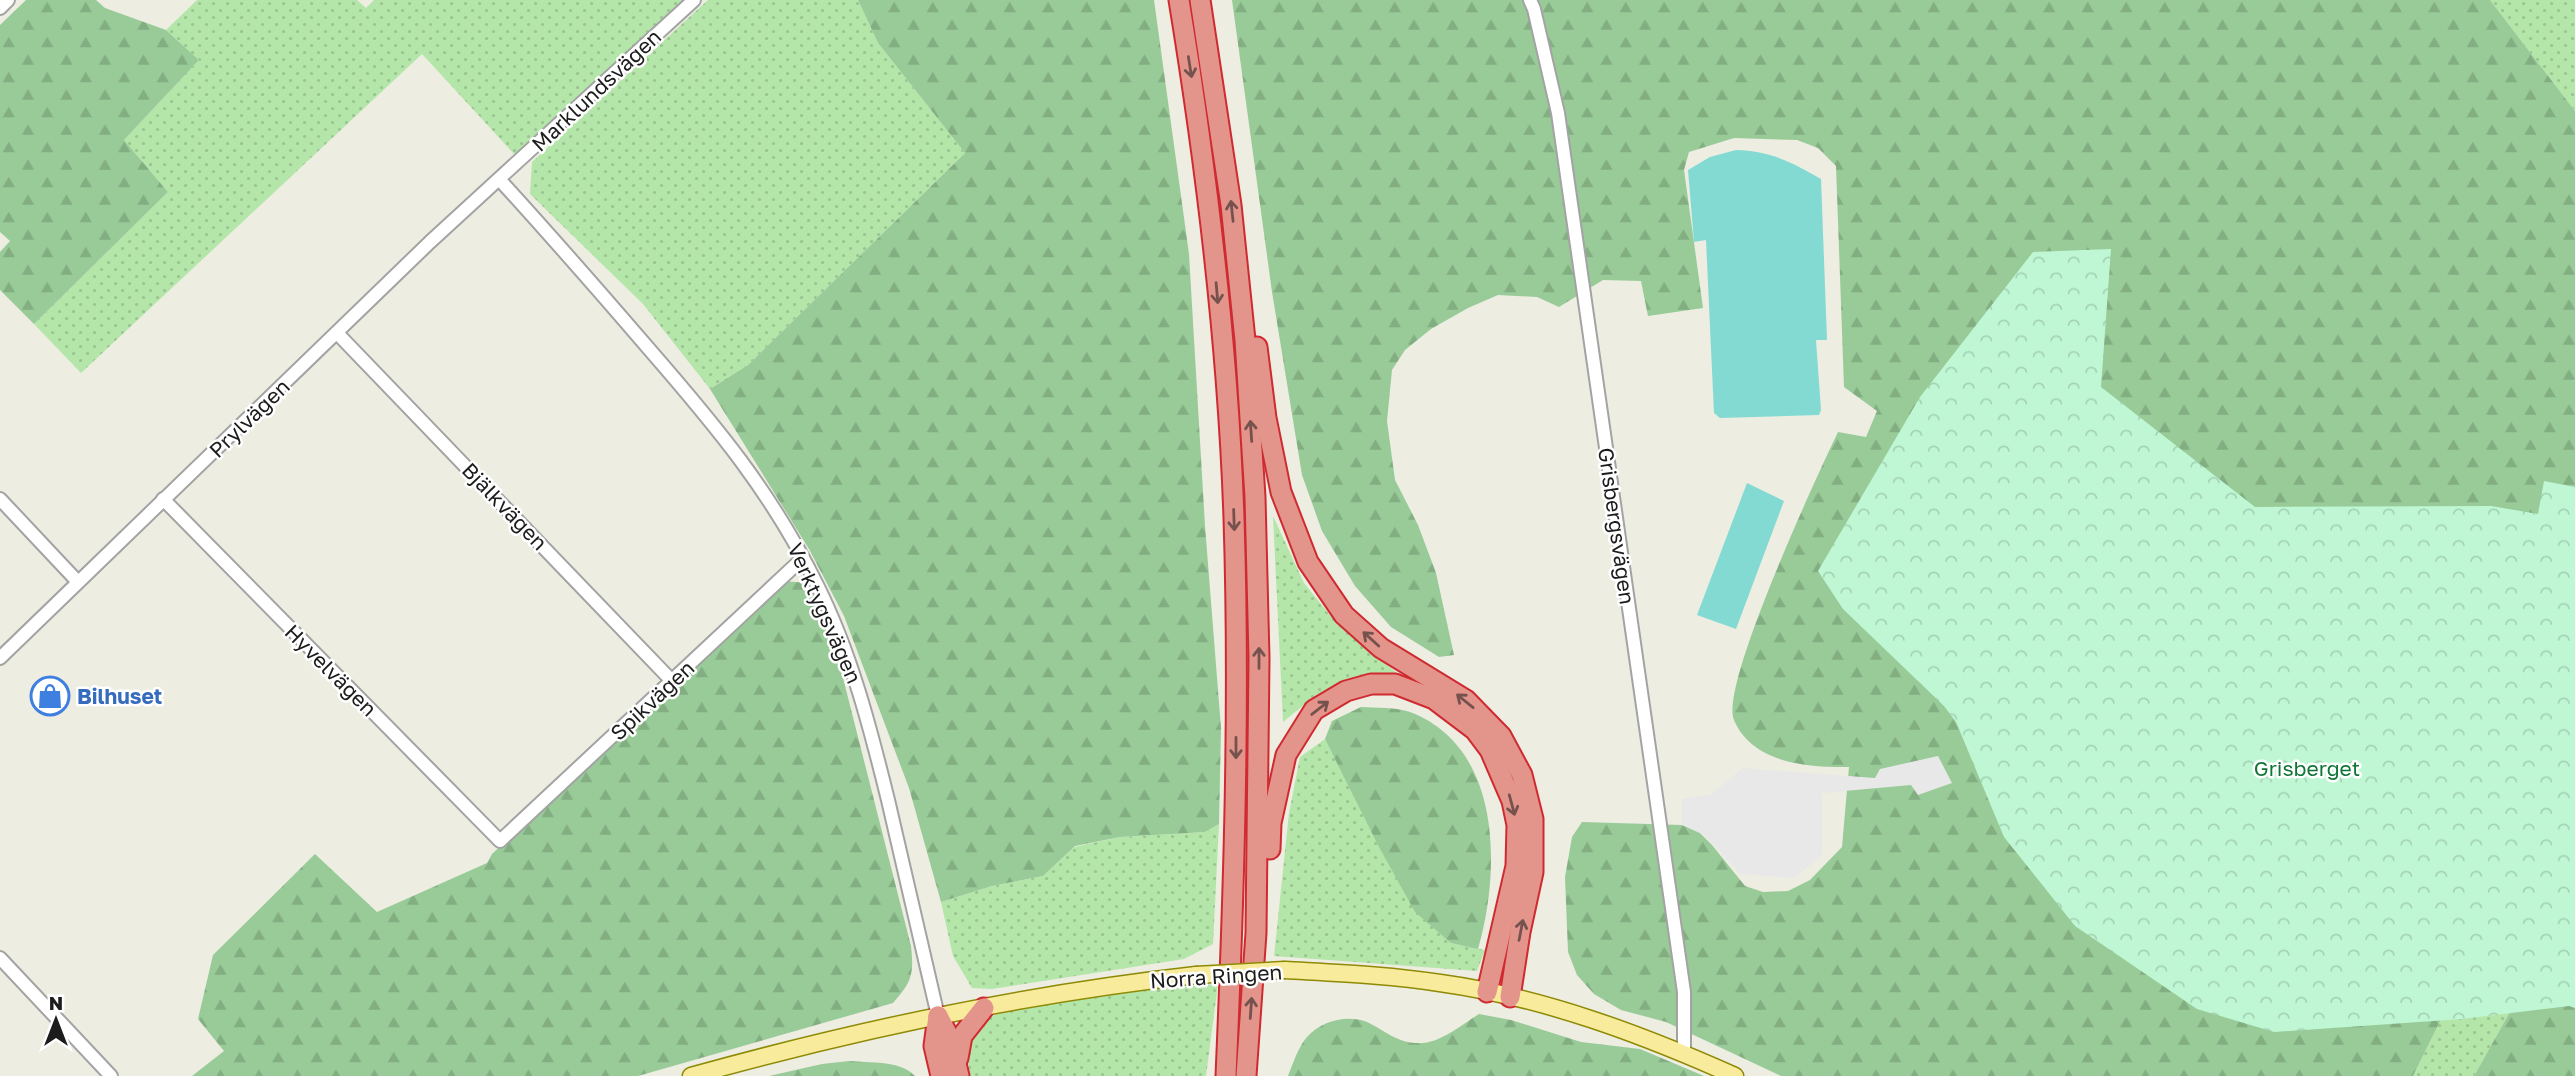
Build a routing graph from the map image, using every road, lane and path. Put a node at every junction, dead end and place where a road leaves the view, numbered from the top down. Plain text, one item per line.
1 (8, 0) edge
2 (694, 0) edge
3 (1179, 0) edge
4 (1200, 0) edge
5 (1530, 0) edge
6 (0, 8) edge
7 (499, 179) junction
8 (1239, 279) junction
9 (337, 333) junction
10 (0, 499) edge
11 (163, 499) junction
12 (803, 558) junction
13 (78, 582) junction
14 (0, 658) edge
15 (672, 681) junction
16 (500, 841) joint
17 (1256, 933) junction
18 (0, 958) edge
19 (1487, 992) junction
20 (1510, 997) junction
21 (1229, 1005) junction
22 (984, 1008) junction
23 (938, 1016) junction
24 (1684, 1054) junction
25 (957, 1069) edge
26 (111, 1076) edge
27 (691, 1076) edge
28 (941, 1076) edge
29 (1213, 1076) edge
30 (1226, 1076) edge
31 (1245, 1076) edge
32 (1735, 1076) edge

1 - 6 street
2 - 7 street, Marklundsvägen
3 -> 21 highway
8 -> 4 highway
5 - 24 street, Grisbergsvägen
7 - 9 street, Prylvägen
7 - 12 street, Verktygsvägen
17 -> 8 highway
20 -> 8 highway
9 - 11 street, Prylvägen
9 - 15 street, Bjälkvägen
10 - 13 street
11 - 13 street, Prylvägen
11 - 16 street, Hyvelvägen
12 - 15 street, Spikvägen
12 - 23 street, Verktygsvägen
13 - 14 street, Prylvägen
15 - 16 street, Spikvägen
17 -> 19 highway
31 -> 17 highway
18 - 26 street
19 - 20 main road, Norra Ringen
19 - 22 main road, Norra Ringen, bridge
20 - 24 main road, Norra Ringen
21 - 29 highway
21 - 30 highway
22 - 23 main road, Norra Ringen
22 - 25 highway
23 - 25 highway
23 - 27 main road, Norra Ringen
23 - 28 highway
24 - 32 main road, Norra Ringen

